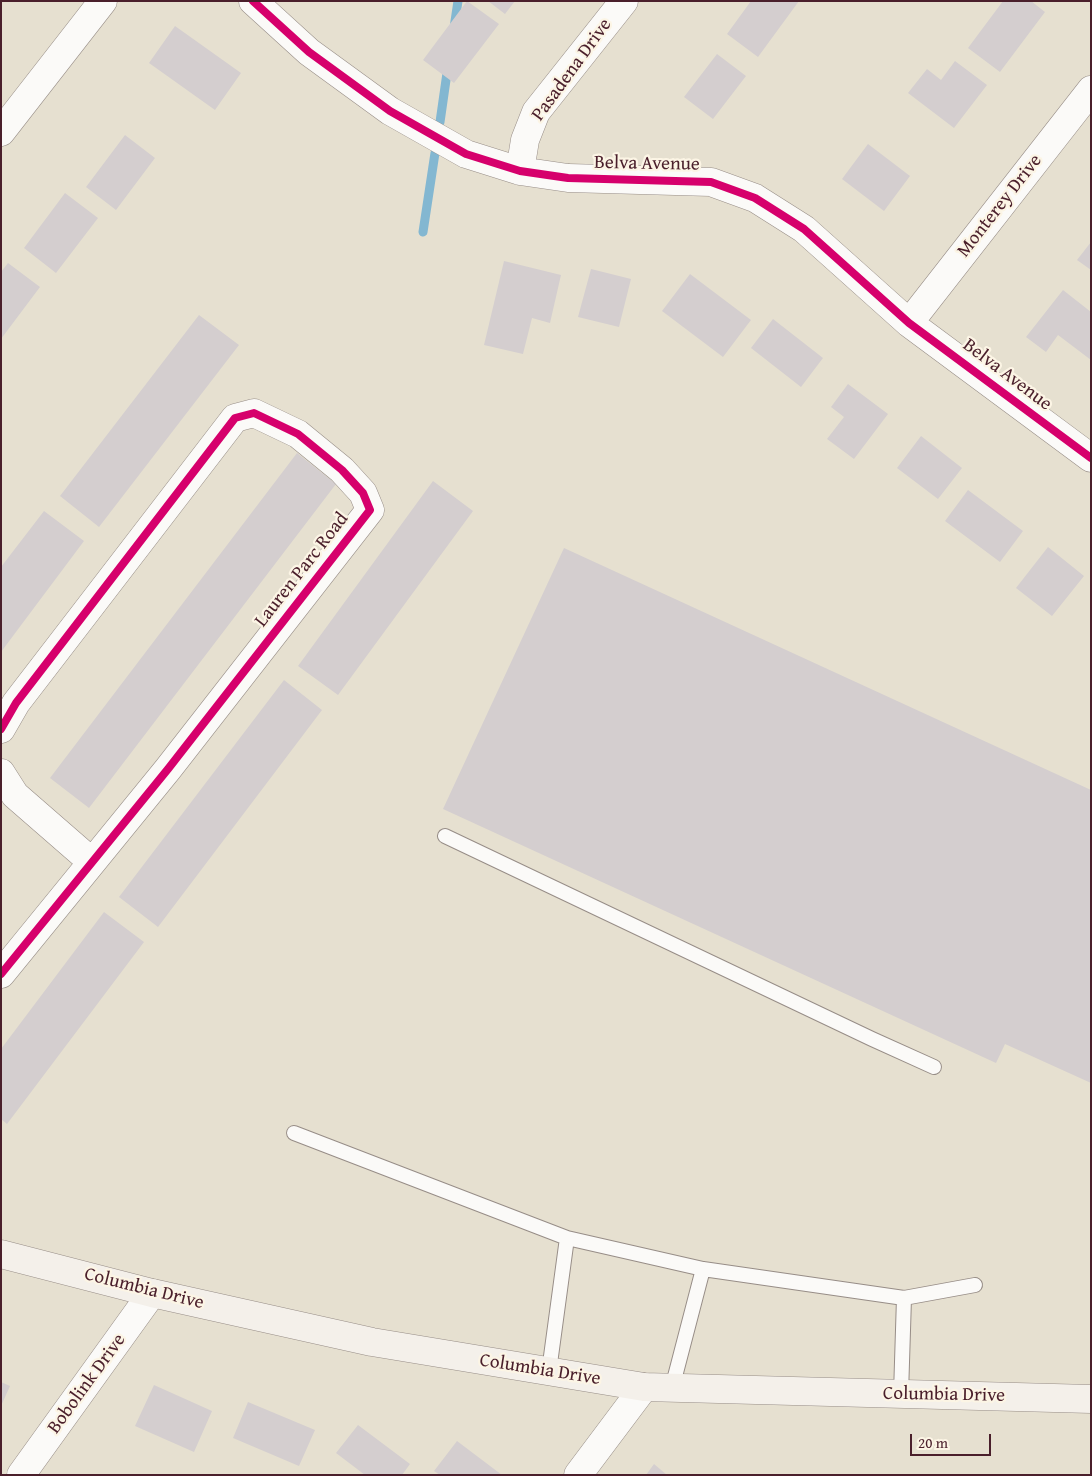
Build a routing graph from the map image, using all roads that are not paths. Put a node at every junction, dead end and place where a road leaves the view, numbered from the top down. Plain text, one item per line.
1 (103, 1) edge
2 (253, 1) edge
3 (624, 1) edge
4 (1091, 90) edge
5 (1, 132) edge
6 (520, 171) junction
7 (909, 323) junction
8 (1091, 458) edge
9 (1, 729) edge
10 (1, 772) edge
11 (445, 836) dead end
12 (92, 862) junction
13 (1, 974) edge
14 (934, 1067) dead end
15 (294, 1133) dead end
16 (567, 1238) junction
17 (1, 1254) edge
18 (703, 1269) junction
19 (975, 1285) dead end
20 (152, 1293) junction
21 (904, 1298) junction
22 (549, 1371) junction
23 (644, 1387) junction
24 (672, 1388) junction
25 (901, 1394) junction
26 (1091, 1399) edge
27 (21, 1475) edge
28 (578, 1475) edge

1 - 5 street
2 - 6 street, Belva Avenue
3 - 6 street, Pasadena Drive
4 - 7 street, Monterey Drive
6 - 7 street, Belva Avenue
7 - 8 street, Belva Avenue
9 - 12 street, Lauren Parc Road
10 - 12 street
11 - 14 lane
12 - 13 street, Lauren Parc Road
15 - 16 lane
16 - 18 lane
16 - 22 lane
17 - 20 main road, Columbia Drive
18 - 21 lane
18 - 24 lane
19 - 21 lane
20 - 22 main road, Columbia Drive
20 - 27 street, Bobolink Drive
21 - 25 lane
22 - 23 main road, Columbia Drive
23 - 24 main road, Columbia Drive
23 - 28 street
24 - 25 main road, Columbia Drive
25 - 26 main road, Columbia Drive

